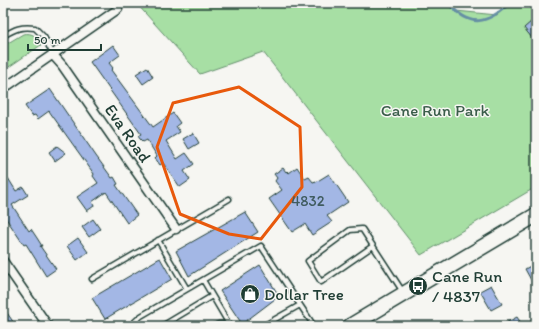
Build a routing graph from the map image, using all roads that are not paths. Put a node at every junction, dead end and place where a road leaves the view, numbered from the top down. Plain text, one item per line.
1 (118, 9) dead end
2 (3, 36) edge
3 (53, 55) junction
4 (3, 89) edge
5 (228, 199) dead end
6 (536, 215) edge
7 (176, 229) junction
8 (158, 240) junction
9 (373, 246) junction
10 (3, 261) edge
11 (92, 279) dead end
12 (203, 280) junction
13 (187, 289) junction
14 (404, 294) junction
15 (212, 296) junction
16 (300, 305) junction
17 (230, 325) edge
18 (48, 326) edge
19 (130, 326) edge
20 (162, 326) edge
21 (214, 326) edge
22 (263, 326) edge
23 (314, 326) edge
24 (350, 326) edge

1 - 3 street
2 - 3 lane
3 - 4 street
3 - 7 street, Eva Road
5 - 7 lane
6 - 14 highway
7 - 8 lane
8 - 11 lane
8 - 13 lane
9 - 9 lane
9 - 14 lane
10 - 18 street
12 - 13 lane
12 - 15 lane
12 - 16 lane
13 - 19 lane
14 - 24 highway
15 - 17 lane
15 - 20 lane
16 - 22 lane
16 - 23 lane
17 - 21 lane

